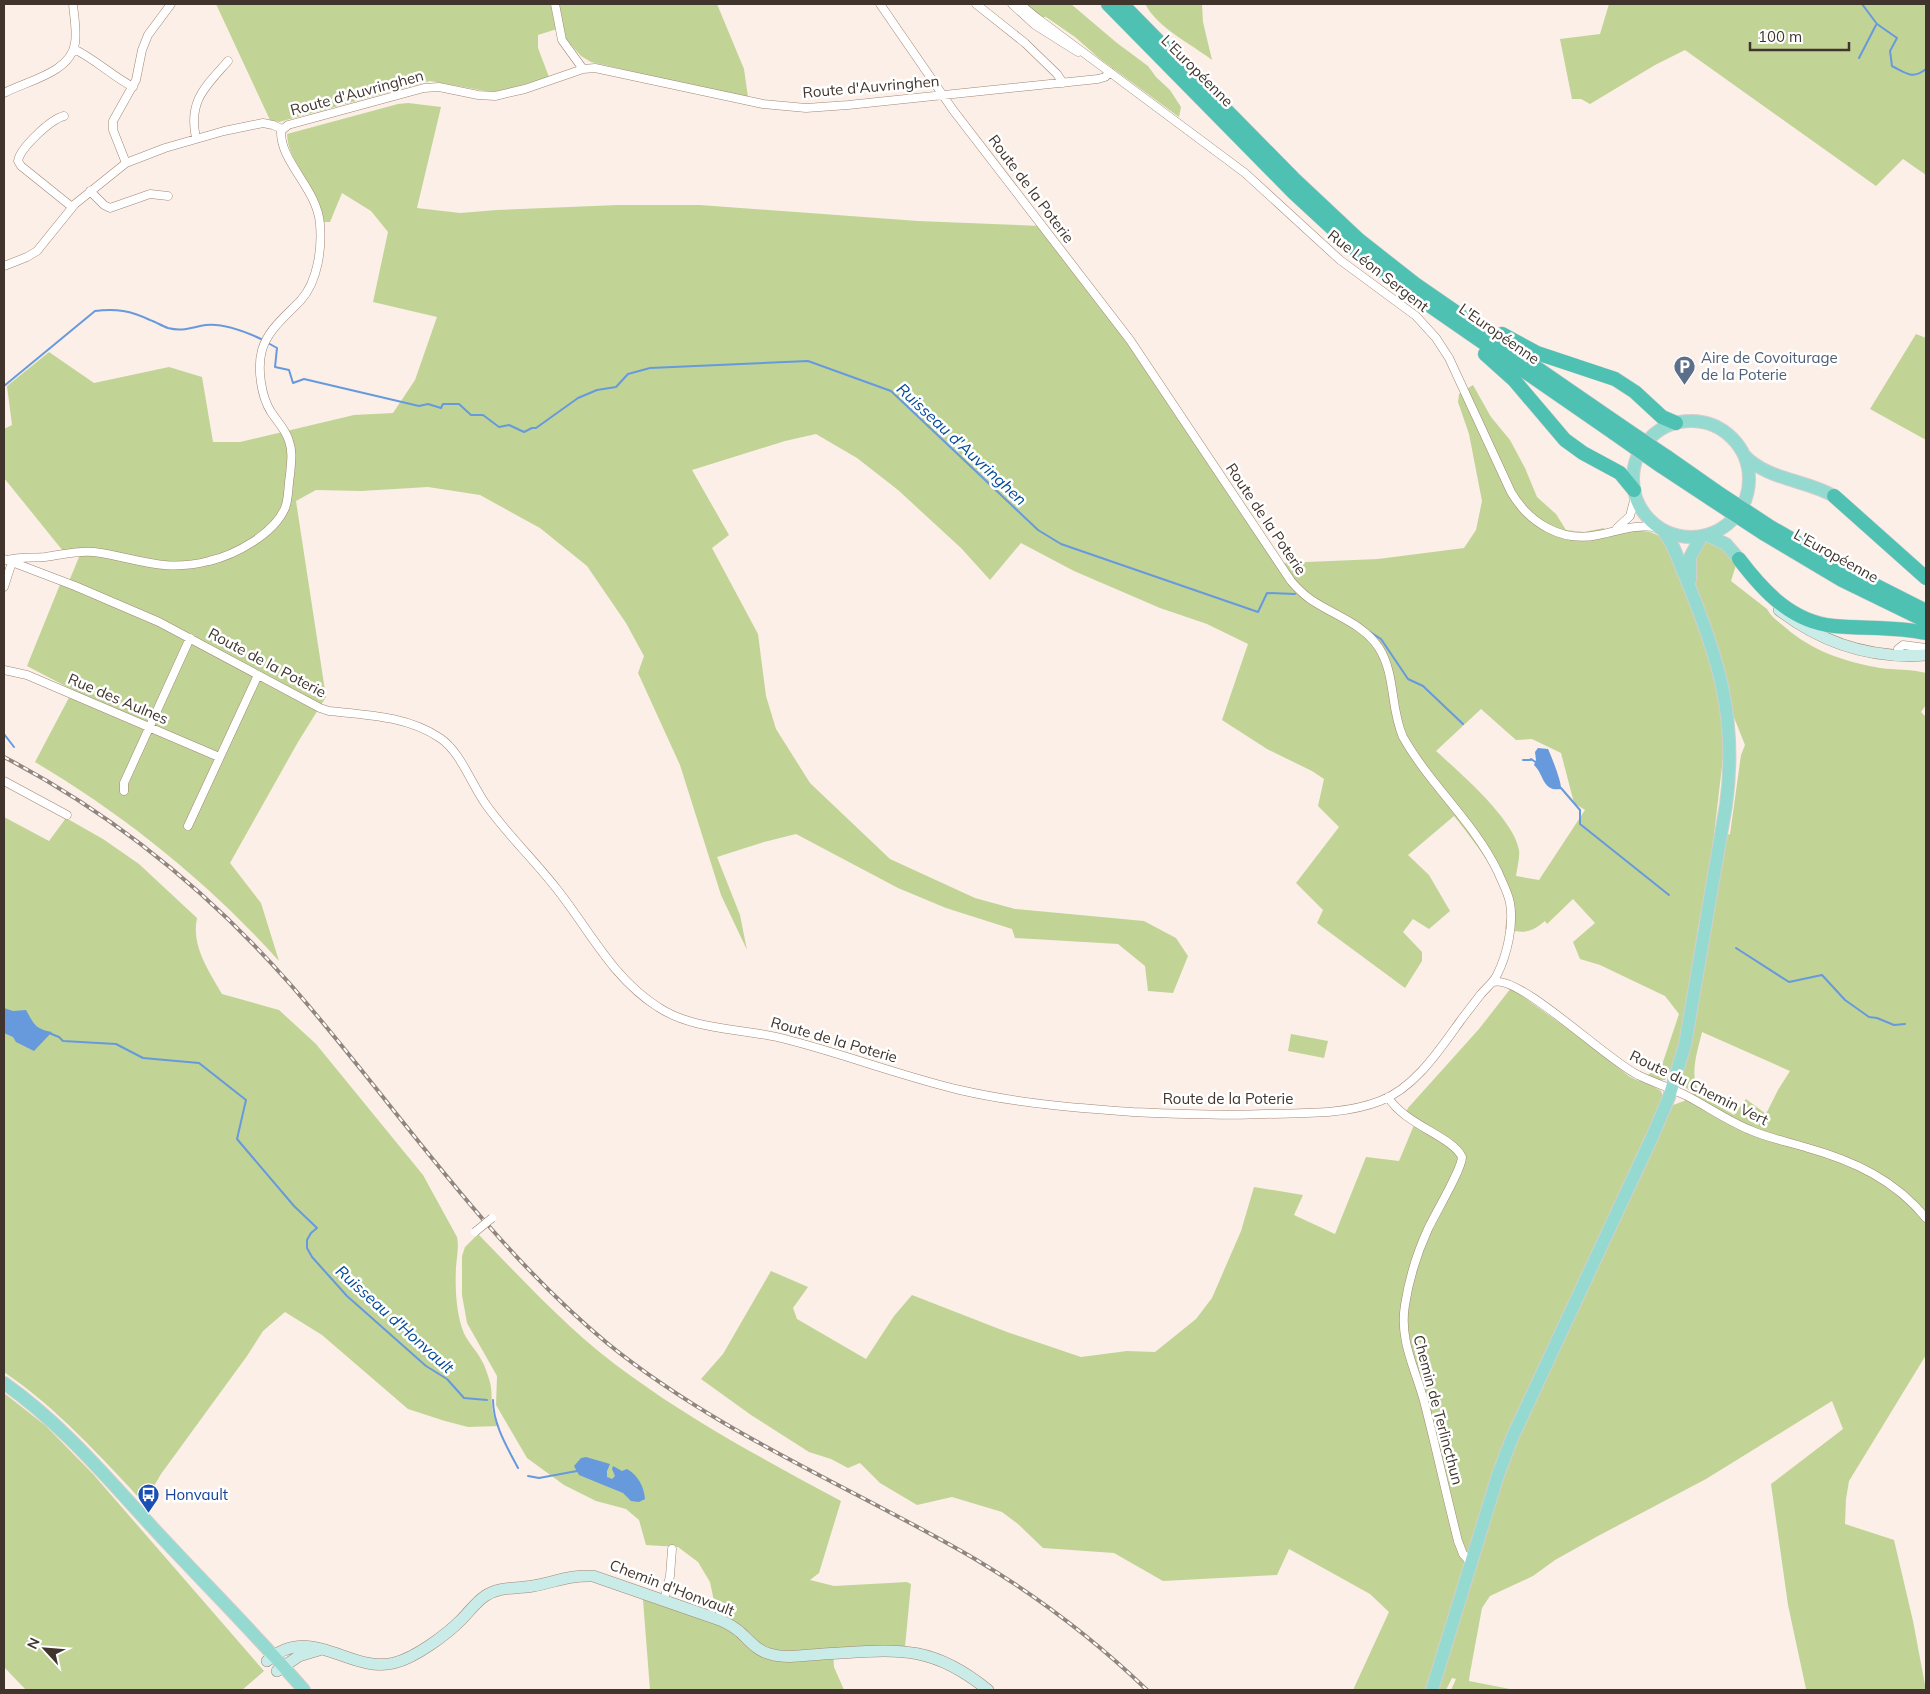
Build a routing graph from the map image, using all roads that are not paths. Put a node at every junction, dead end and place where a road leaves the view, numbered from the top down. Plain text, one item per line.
1 (73, 4) edge
2 (171, 4) edge
3 (555, 4) edge
4 (880, 4) edge
5 (976, 4) edge
6 (1012, 4) edge
7 (1020, 4) edge
8 (1108, 4) edge
9 (1122, 4) edge
10 (74, 49) junction
11 (228, 62) dead end
12 (1099, 64) junction
13 (583, 68) junction
14 (1110, 72) junction
15 (1063, 83) junction
16 (133, 87) junction
17 (4, 93) edge
18 (942, 95) junction
19 (64, 116) dead end
20 (282, 129) junction
21 (196, 138) junction
22 (126, 163) junction
23 (90, 191) junction
24 (168, 196) dead end
25 (72, 207) junction
26 (4, 266) edge
27 (1382, 271) junction
28 (1444, 304) junction
29 (1676, 423) junction
30 (1617, 429) junction
31 (1744, 455) junction
32 (1634, 494) junction
33 (1834, 496) junction
34 (1661, 530) junction
35 (1768, 530) junction
36 (1611, 531) junction
37 (1704, 536) junction
38 (8, 560) edge
39 (1740, 560) junction
40 (1926, 569) edge
41 (1926, 578) edge
42 (4, 587) edge
43 (1694, 597) junction
44 (1926, 611) edge
45 (1926, 621) edge
46 (1926, 634) edge
47 (190, 638) junction
48 (1926, 648) edge
49 (1926, 655) edge
50 (1899, 656) junction
51 (4, 670) edge
52 (258, 675) junction
53 (149, 727) junction
54 (219, 757) junction
55 (4, 781) edge
56 (124, 791) dead end
57 (67, 815) dead end
58 (188, 826) dead end
59 (1494, 982) junction
60 (1672, 1089) junction
61 (1388, 1097) junction
62 (492, 1218) dead end
63 (1926, 1218) edge
64 (475, 1232) dead end
65 (4, 1383) edge
66 (672, 1549) dead end
67 (1471, 1563) junction
68 (664, 1601) junction
69 (323, 1650) junction
70 (270, 1658) junction
71 (280, 1669) junction
72 (294, 1690) edge
73 (304, 1690) edge
74 (988, 1690) edge
75 (1432, 1690) edge

1 - 10 street
2 - 16 street
3 - 13 street
4 - 18 street, Route de la Poterie
5 - 15 street
6 - 12 street, Rue Léon Sergent
7 - 12 street, Rue Léon Sergent
8 - 27 highway, L'Européenne
9 - 28 highway, L'Européenne
10 - 16 street
10 - 17 street
11 - 21 street
12 - 14 street, Rue Léon Sergent
13 - 18 street, Route d'Auvringhen
13 - 20 street, Route d'Auvringhen
14 - 15 street, Route d'Auvringhen
14 - 36 street, Rue Léon Sergent
15 - 18 street, Route d'Auvringhen
16 - 22 street
18 - 59 street, Route de la Poterie
19 - 25 street
20 - 21 street
20 - 38 street, Route d'Auvringhen
21 - 22 street
22 - 23 street
23 - 24 street
23 - 25 street
25 - 26 street
27 - 30 highway, L'Européenne
27 - 32 highway
28 - 29 highway
28 - 30 highway, L'Européenne
29 - 31 main road
29 - 32 main road
30 - 35 highway, L'Européenne, bridge
31 - 33 main road
31 - 37 main road
32 - 34 main road
32 - 36 street
33 - 40 street
33 - 41 highway
34 - 36 street, Rue Léon Sergent
34 - 37 main road
34 - 43 main road
35 - 44 highway, L'Européenne
35 - 45 highway, L'Européenne
37 - 39 main road
37 - 43 main road
38 - 42 street
38 - 47 street, Route de la Poterie
39 - 46 highway
39 - 50 street
43 - 60 main road
47 - 52 street, Route de la Poterie
47 - 53 street
48 - 50 street
49 - 50 street
51 - 53 street, Rue des Aulnes
52 - 54 street
52 - 61 street, Route de la Poterie
53 - 54 street, Rue des Aulnes
53 - 56 street
54 - 58 street
55 - 57 street
59 - 60 street, Route du Chemin Vert
59 - 61 street, Route de la Poterie
60 - 63 street, Route du Chemin Vert
60 - 67 main road
61 - 67 street, Chemin de Terlincthun
62 - 64 street, bridge
65 - 70 main road
66 - 68 street
67 - 75 main road
68 - 69 street, Chemin d'Honvault
68 - 74 street, Chemin d'Honvault
69 - 70 street, Chemin d'Honvault
69 - 71 street
70 - 71 main road
71 - 72 main road
71 - 73 main road

